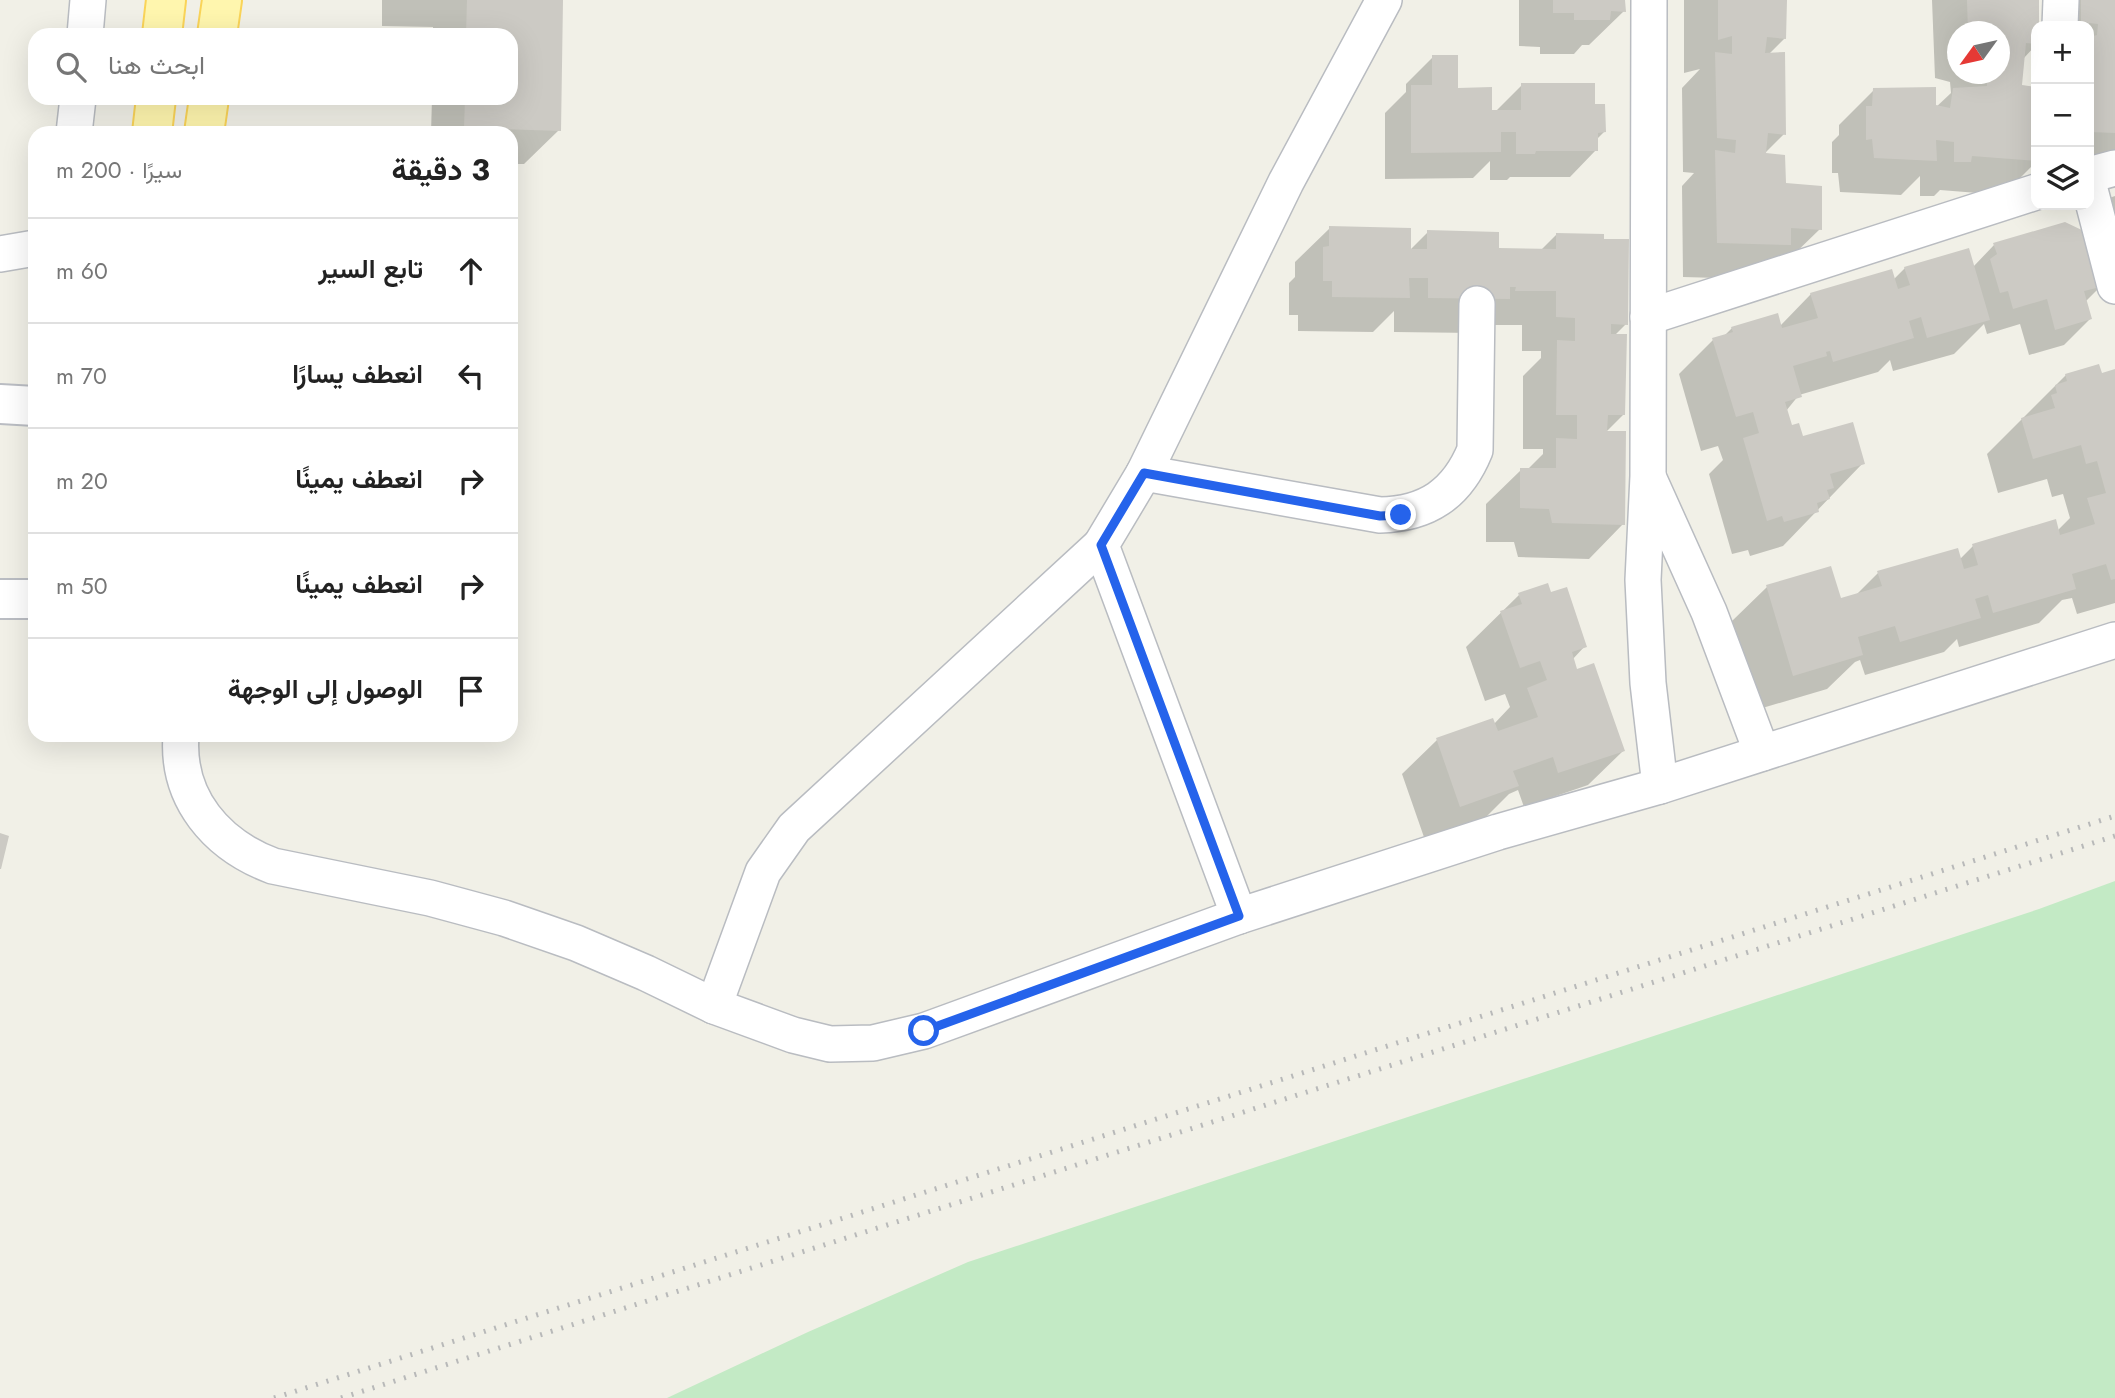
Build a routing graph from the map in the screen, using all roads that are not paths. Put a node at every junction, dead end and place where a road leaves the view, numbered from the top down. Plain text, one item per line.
1 (88, 0) edge
2 (166, 0) edge
3 (222, 0) edge
4 (1384, 0) edge
5 (1648, 0) edge
6 (2061, 0) edge
7 (2060, 21) edge
8 (86, 28) edge
9 (163, 28) edge
10 (218, 28) edge
11 (77, 105) edge
12 (155, 105) edge
13 (208, 105) edge
14 (75, 126) edge
15 (153, 126) edge
16 (205, 126) edge
17 (2115, 168) edge
18 (2094, 174) edge
19 (2031, 194) edge
20 (2094, 205) edge
21 (28, 249) edge
22 (0, 254) edge
23 (2115, 286) edge
24 (1477, 304) dead end
25 (1648, 317) junction
26 (0, 404) edge
27 (28, 406) edge
28 (1144, 473) junction
29 (1648, 476) junction
30 (1101, 545) junction
31 (0, 598) edge
32 (28, 598) edge
33 (2115, 640) edge
34 (181, 742) edge
35 (1762, 752) junction
36 (1660, 786) junction
37 (1239, 916) junction
38 (714, 1006) junction

1 - 8 street
2 - 9 main road
3 - 10 main road
4 - 28 street
5 - 25 street
6 - 7 street
11 - 14 street
12 - 15 main road
13 - 16 main road
17 - 18 street
19 - 25 street
20 - 23 street
21 - 22 street
24 - 28 street
25 - 29 street
26 - 27 main road
28 - 30 street
29 - 35 street
29 - 36 street
30 - 37 street
30 - 38 street
31 - 32 main road
33 - 35 street
34 - 38 street
35 - 36 street
36 - 37 street
37 - 38 street

